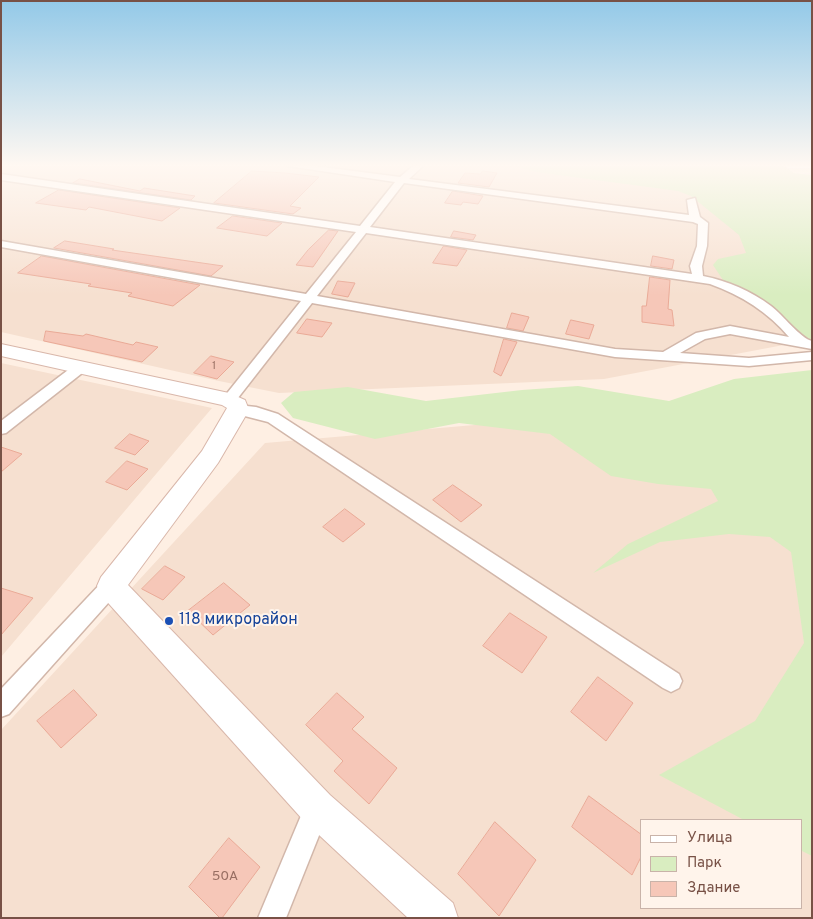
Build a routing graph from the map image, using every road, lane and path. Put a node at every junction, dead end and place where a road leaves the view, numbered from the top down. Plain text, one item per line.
1 (215, 209) edge
2 (380, 209) edge
3 (619, 209) edge
4 (693, 209) edge
5 (695, 219) junction
6 (363, 231) junction
7 (1, 244) edge
8 (698, 278) junction
9 (309, 297) junction
10 (806, 343) edge
11 (1, 350) edge
12 (666, 356) junction
13 (812, 356) edge
14 (81, 367) junction
15 (233, 405) junction
16 (1, 429) edge
17 (112, 586) junction
18 (671, 681) dead end
19 (1, 706) edge
20 (317, 808) junction
21 (272, 918) edge
22 (438, 918) edge

1 - 6 street
2 - 6 street
3 - 5 street
4 - 5 street
5 - 8 street
6 - 8 street
6 - 9 street
7 - 9 street
8 - 10 street
9 - 12 street
9 - 15 street
10 - 12 street
11 - 14 street
12 - 13 street
14 - 15 street
14 - 16 street
15 - 17 street
15 - 18 street
17 - 19 street
17 - 20 street
20 - 21 street
20 - 22 street

